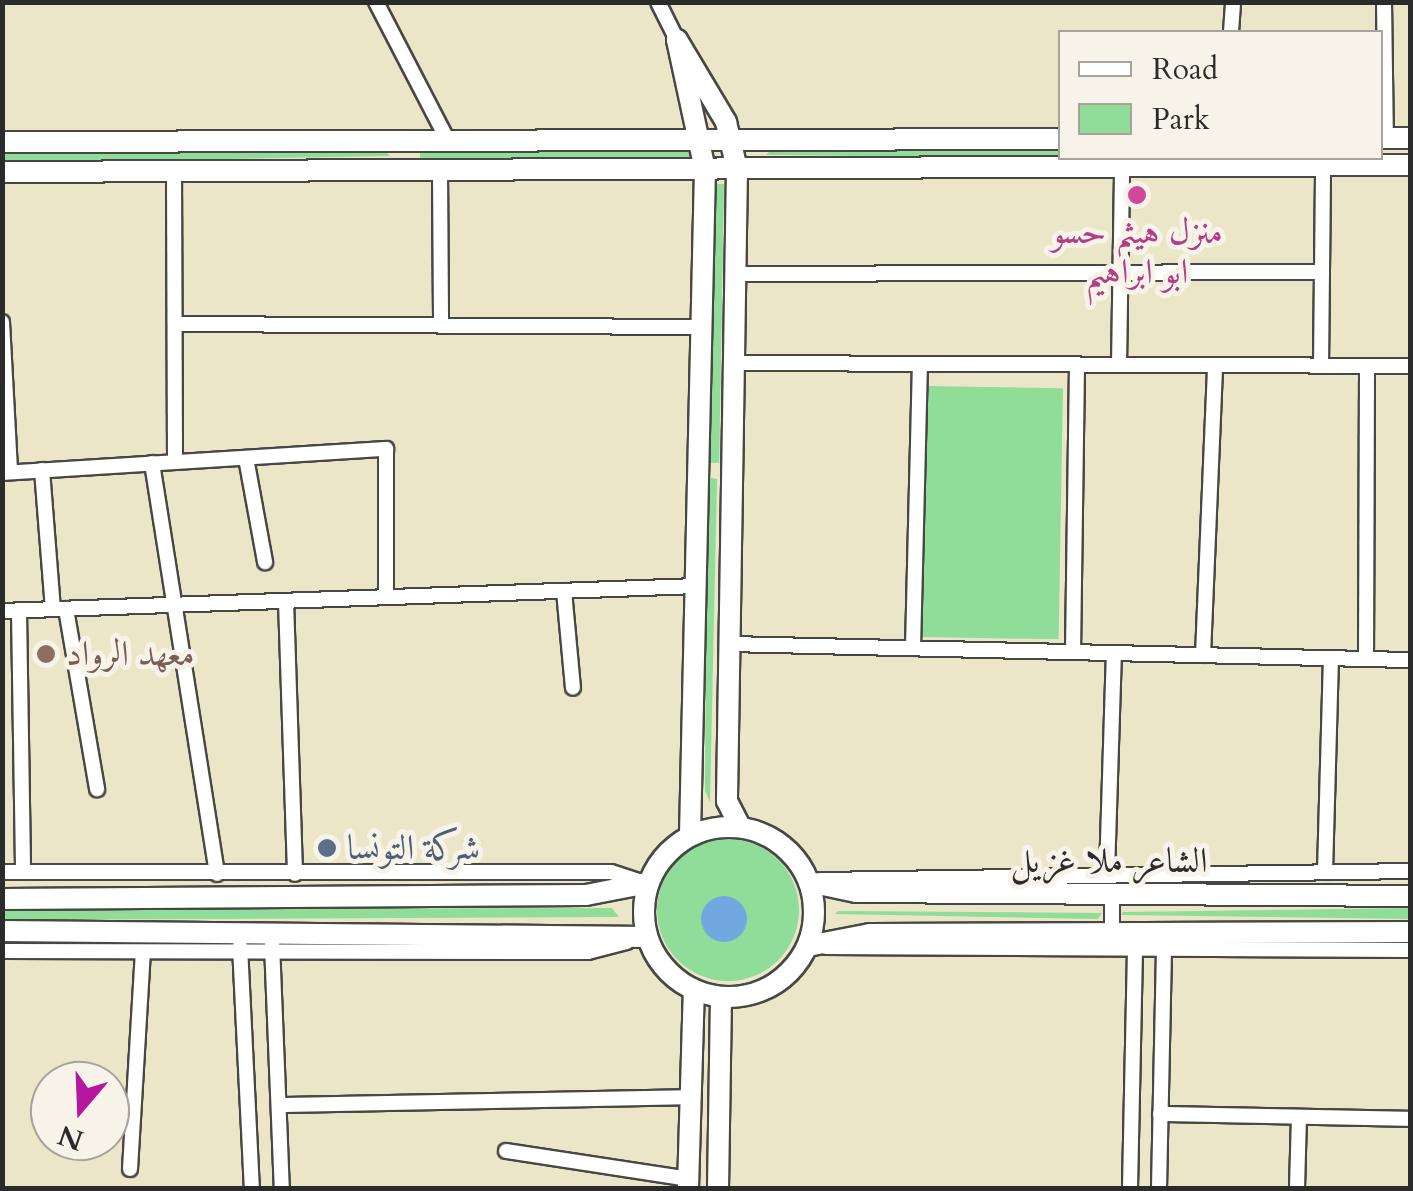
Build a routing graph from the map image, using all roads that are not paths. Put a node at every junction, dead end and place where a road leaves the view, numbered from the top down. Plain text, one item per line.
1 (376, 2) edge
2 (658, 2) edge
3 (1233, 2) edge
4 (1384, 2) edge
5 (1231, 30) edge
6 (677, 40) junction
7 (731, 138) junction
8 (1383, 138) edge
9 (1410, 138) edge
10 (702, 139) junction
11 (1058, 139) edge
12 (402, 141) junction
13 (448, 141) junction
14 (2, 142) edge
15 (1122, 164) junction
16 (1323, 164) junction
17 (1410, 165) edge
18 (705, 169) junction
19 (737, 169) junction
20 (2, 172) edge
21 (174, 172) junction
22 (403, 172) junction
23 (440, 172) junction
24 (1120, 268) junction
25 (1322, 272) junction
26 (736, 274) junction
27 (2, 322) edge
28 (176, 324) junction
29 (442, 325) junction
30 (702, 327) junction
31 (734, 363) junction
32 (920, 364) junction
33 (1077, 365) junction
34 (1118, 365) junction
35 (1215, 365) junction
36 (1321, 366) junction
37 (1367, 366) junction
38 (1410, 366) edge
39 (246, 458) junction
40 (176, 462) junction
41 (152, 464) junction
42 (700, 469) junction
43 (42, 470) junction
44 (732, 470) junction
45 (6, 473) edge
46 (265, 562) dead end
47 (698, 586) junction
48 (564, 591) junction
49 (386, 597) junction
50 (286, 601) junction
51 (168, 608) junction
52 (59, 609) junction
53 (19, 610) junction
54 (2, 611) edge
55 (729, 644) junction
56 (913, 648) junction
57 (1073, 652) junction
58 (1114, 653) junction
59 (1204, 655) junction
60 (1331, 658) junction
61 (1366, 659) junction
62 (1410, 660) edge
63 (573, 688) dead end
64 (98, 789) dead end
65 (740, 826) junction
66 (690, 835) junction
67 (1410, 871) edge
68 (2, 872) edge
69 (23, 872) junction
70 (1325, 872) junction
71 (217, 874) junction
72 (295, 874) junction
73 (809, 882) junction
74 (648, 883) junction
75 (1110, 883) junction
76 (1410, 896) edge
77 (2, 899) edge
78 (2, 930) edge
79 (240, 930) junction
80 (272, 930) junction
81 (1112, 932) junction
82 (1410, 932) edge
83 (647, 937) junction
84 (1135, 942) junction
85 (1164, 942) junction
86 (808, 946) junction
87 (1410, 950) edge
88 (2, 951) edge
89 (142, 952) junction
90 (241, 952) junction
91 (272, 952) junction
92 (694, 990) junction
93 (721, 997) junction
94 (691, 1097) junction
95 (278, 1105) junction
96 (1160, 1114) junction
97 (1298, 1117) junction
98 (1410, 1119) edge
99 (506, 1152) dead end
100 (130, 1169) dead end
101 (689, 1184) edge
102 (252, 1188) edge
103 (282, 1188) edge
104 (718, 1188) edge
105 (1130, 1188) edge
106 (1159, 1188) edge
107 (1298, 1188) edge

1 - 13 street
2 - 6 street
3 - 5 street
4 - 8 street
6 - 7 main road
6 - 10 main road
7 - 10 main road
7 - 11 main road
7 - 19 main road
8 - 9 main road
10 - 13 main road
10 - 18 main road
12 - 13 main road
12 - 14 main road
12 - 22 main road
15 - 16 main road
15 - 19 main road
15 - 24 street
16 - 17 main road
16 - 25 street
18 - 19 main road
18 - 23 main road
18 - 30 main road
19 - 26 main road
20 - 21 main road
21 - 22 main road
21 - 28 street
22 - 23 main road
23 - 29 street
24 - 25 street
24 - 26 street
24 - 34 street
25 - 36 street
26 - 31 main road
27 - 45 street
28 - 29 street
28 - 40 street
29 - 30 street
30 - 42 main road
31 - 32 street
31 - 44 main road
32 - 33 street
32 - 56 street
33 - 34 street
33 - 57 street
34 - 35 street
35 - 36 street
35 - 59 street
36 - 37 street
37 - 38 street
37 - 61 street
39 - 40 street
39 - 46 street
39 - 49 street
40 - 41 street
41 - 43 street
41 - 51 street
42 - 44 main road
42 - 47 main road
43 - 45 street
43 - 52 street
44 - 55 main road
47 - 48 street
47 - 66 main road
48 - 49 street
48 - 63 street
49 - 50 street
50 - 51 street
50 - 72 street
51 - 52 street
51 - 71 street
52 - 53 street
52 - 64 street
53 - 54 street
53 - 69 street
55 - 56 street
55 - 65 main road
56 - 57 street
57 - 58 street
58 - 59 street
58 - 75 street
59 - 60 street
60 - 61 street
60 - 70 street
61 - 62 street
65 - 66 main road
65 - 73 main road
66 - 74 main road
67 - 70 street
68 - 69 street
69 - 71 street
70 - 75 street
71 - 72 street
72 - 74 street
73 - 75 main road, الشاعر ملا غزيل
73 - 86 main road
74 - 77 main road
74 - 83 main road
75 - 76 main road, الشاعر ملا غزيل
75 - 81 street
78 - 79 main road
79 - 80 main road
79 - 90 street
80 - 83 main road
80 - 91 street
81 - 84 main road
81 - 86 main road
82 - 85 main road
83 - 91 street
83 - 92 main road
84 - 85 main road
84 - 86 street
84 - 105 street
85 - 87 street
85 - 96 street
86 - 93 main road
88 - 89 street
89 - 90 street
89 - 100 street
90 - 91 street
90 - 102 street
91 - 95 street
92 - 93 main road
92 - 94 main road
93 - 104 main road
94 - 95 street
94 - 101 main road
95 - 103 street
96 - 97 street
96 - 106 street
97 - 98 street
97 - 107 street
99 - 101 street

